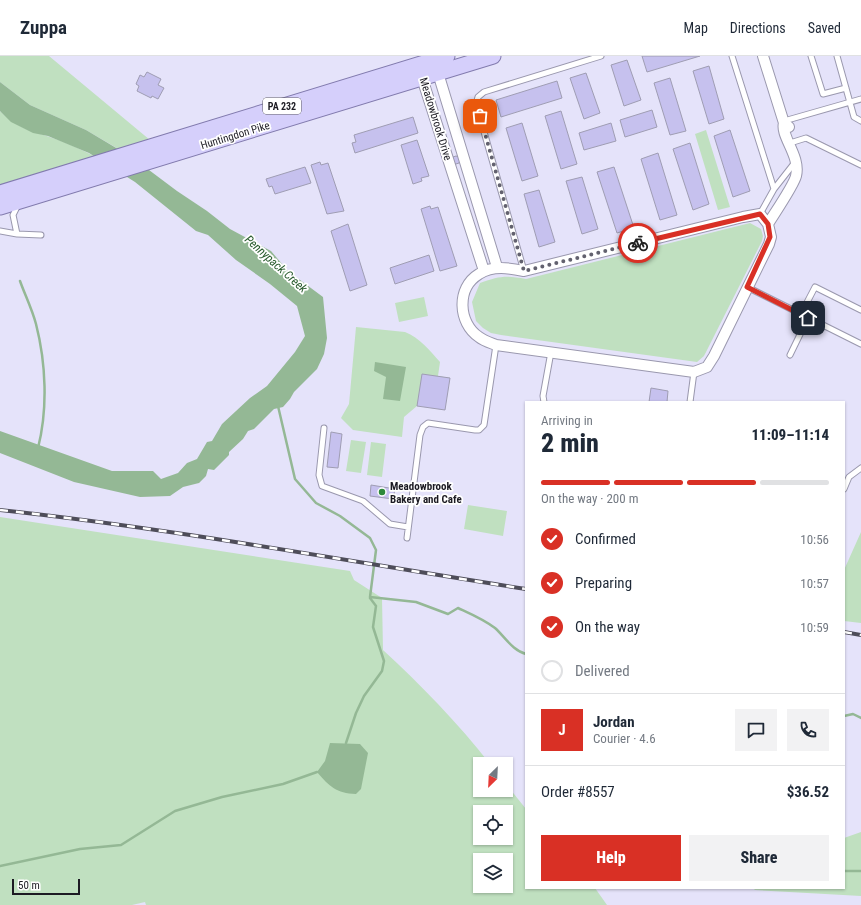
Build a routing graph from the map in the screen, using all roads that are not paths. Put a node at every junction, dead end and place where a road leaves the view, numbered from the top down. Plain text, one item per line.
1 (447, 56) edge
2 (493, 56) edge
3 (600, 56) edge
4 (732, 56) edge
5 (763, 56) edge
6 (811, 56) edge
7 (837, 56) edge
8 (421, 66) edge
9 (438, 73) junction
10 (846, 88) junction
11 (861, 99) edge
12 (850, 102) junction
13 (861, 121) edge
14 (784, 122) junction
15 (789, 142) junction
16 (796, 160) junction
17 (861, 165) edge
18 (774, 189) junction
19 (0, 193) edge
20 (21, 200) junction
21 (0, 207) edge
22 (760, 214) junction
23 (768, 224) junction
24 (0, 231) edge
25 (17, 234) junction
26 (41, 235) dead end
27 (497, 267) junction
28 (484, 271) junction
29 (524, 271) junction
30 (747, 287) junction
31 (861, 310) edge
32 (801, 314) junction
33 (808, 318) junction
34 (861, 344) edge
35 (496, 345) junction
36 (551, 352) junction
37 (790, 355) dead end
38 (694, 372) junction
39 (544, 401) edge
40 (690, 401) edge
41 (324, 428) dead end
42 (861, 468) edge
43 (847, 476) edge
44 (408, 527) junction
45 (406, 538) dead end

1 - 8 main road, Huntingdon Pike / PA 232
2 - 9 main road, Huntingdon Pike / PA 232
3 - 29 lane
4 - 18 lane
5 - 14 street
6 - 10 lane
7 - 10 lane
8 - 9 main road, Huntingdon Pike / PA 232
8 - 19 main road, Huntingdon Pike / PA 232
8 - 20 main road, Huntingdon Pike / PA 232
8 - 28 street, Meadowbrook Drive
9 - 27 street, Meadowbrook Drive
10 - 12 lane
11 - 12 lane
12 - 13 lane
12 - 14 lane
14 - 15 street
15 - 16 street
15 - 17 lane
16 - 18 lane
16 - 23 street
18 - 22 lane
20 - 21 main road, Huntingdon Pike / PA 232
20 - 25 lane
22 - 23 street
22 - 29 street
23 - 30 street
24 - 25 lane
25 - 26 lane
27 - 28 street
27 - 29 street
28 - 35 street
30 - 32 lane
30 - 38 street
31 - 32 lane
32 - 33 lane
33 - 34 lane
33 - 37 lane
35 - 36 street
35 - 44 lane
36 - 38 street
36 - 39 lane
38 - 40 lane
41 - 44 lane
42 - 43 lane
44 - 45 lane

